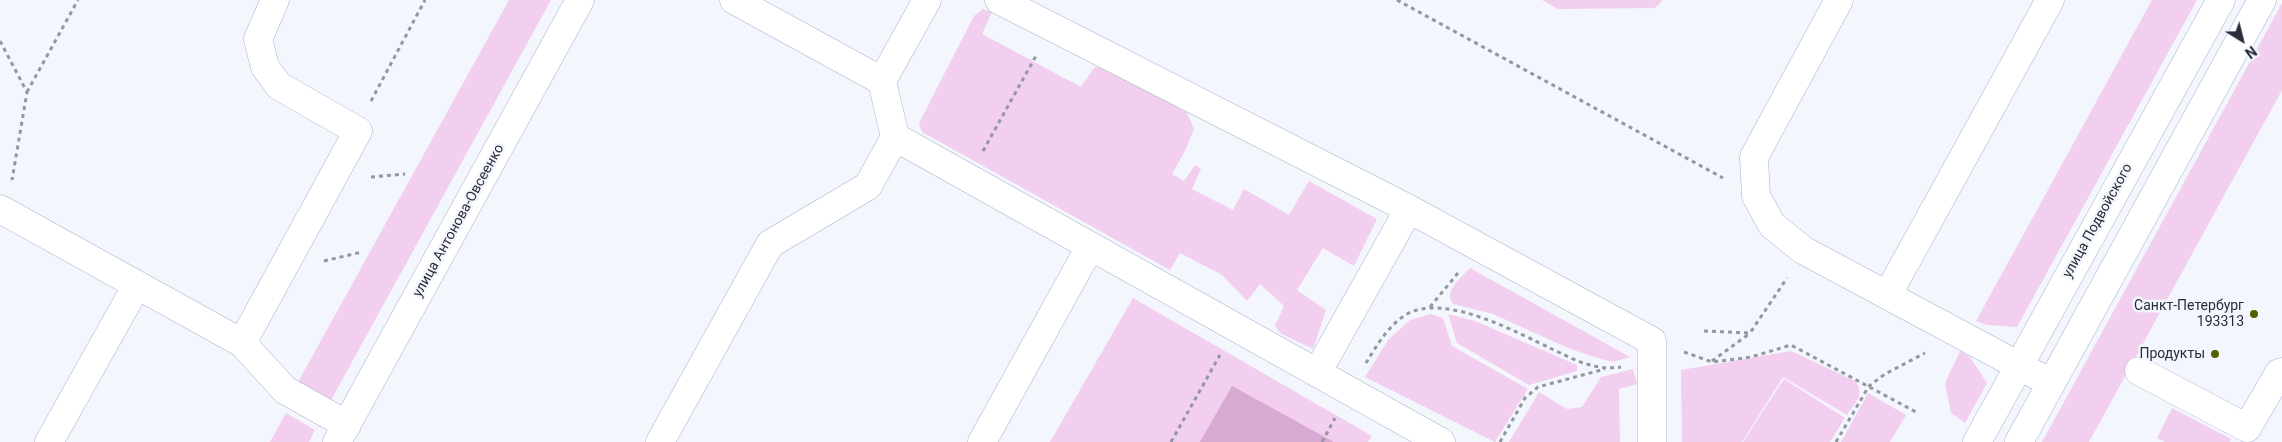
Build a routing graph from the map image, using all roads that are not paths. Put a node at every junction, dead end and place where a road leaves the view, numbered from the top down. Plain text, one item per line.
1 (275, 0) edge
2 (580, 0) edge
3 (734, 0) edge
4 (927, 0) edge
5 (999, 0) edge
6 (1839, 0) edge
7 (2050, 0) edge
8 (2221, 0) edge
9 (2262, 0) edge
10 (882, 82) junction
11 (895, 138) junction
12 (1409, 209) junction
13 (3, 211) edge
14 (1090, 247) junction
15 (136, 285) junction
16 (1888, 294) junction
17 (242, 343) junction
18 (2018, 365) junction
19 (2139, 371) dead end
20 (2282, 372) edge
21 (1317, 373) junction
22 (2051, 383) junction
23 (342, 433) edge
24 (2244, 435) edge
25 (49, 442) edge
26 (660, 442) edge
27 (982, 442) edge
28 (1441, 442) edge
29 (1652, 442) edge
30 (1977, 442) edge
31 (2019, 442) edge

1 - 17 street
2 - 23 street, улица Антонова-Овсеенко
3 - 10 street
4 - 10 street
5 - 12 street
6 - 16 street
7 - 16 street
8 - 18 street, улица Подвойского
9 - 22 street
10 - 11 street
11 - 14 street
11 - 26 street
12 - 21 street
12 - 29 street
13 - 15 street
14 - 21 street
14 - 27 street
15 - 17 street
15 - 25 street
16 - 18 street
17 - 23 street
18 - 22 street
18 - 30 street, улица Подвойского
19 - 24 street
20 - 24 street
21 - 28 street
22 - 31 street

